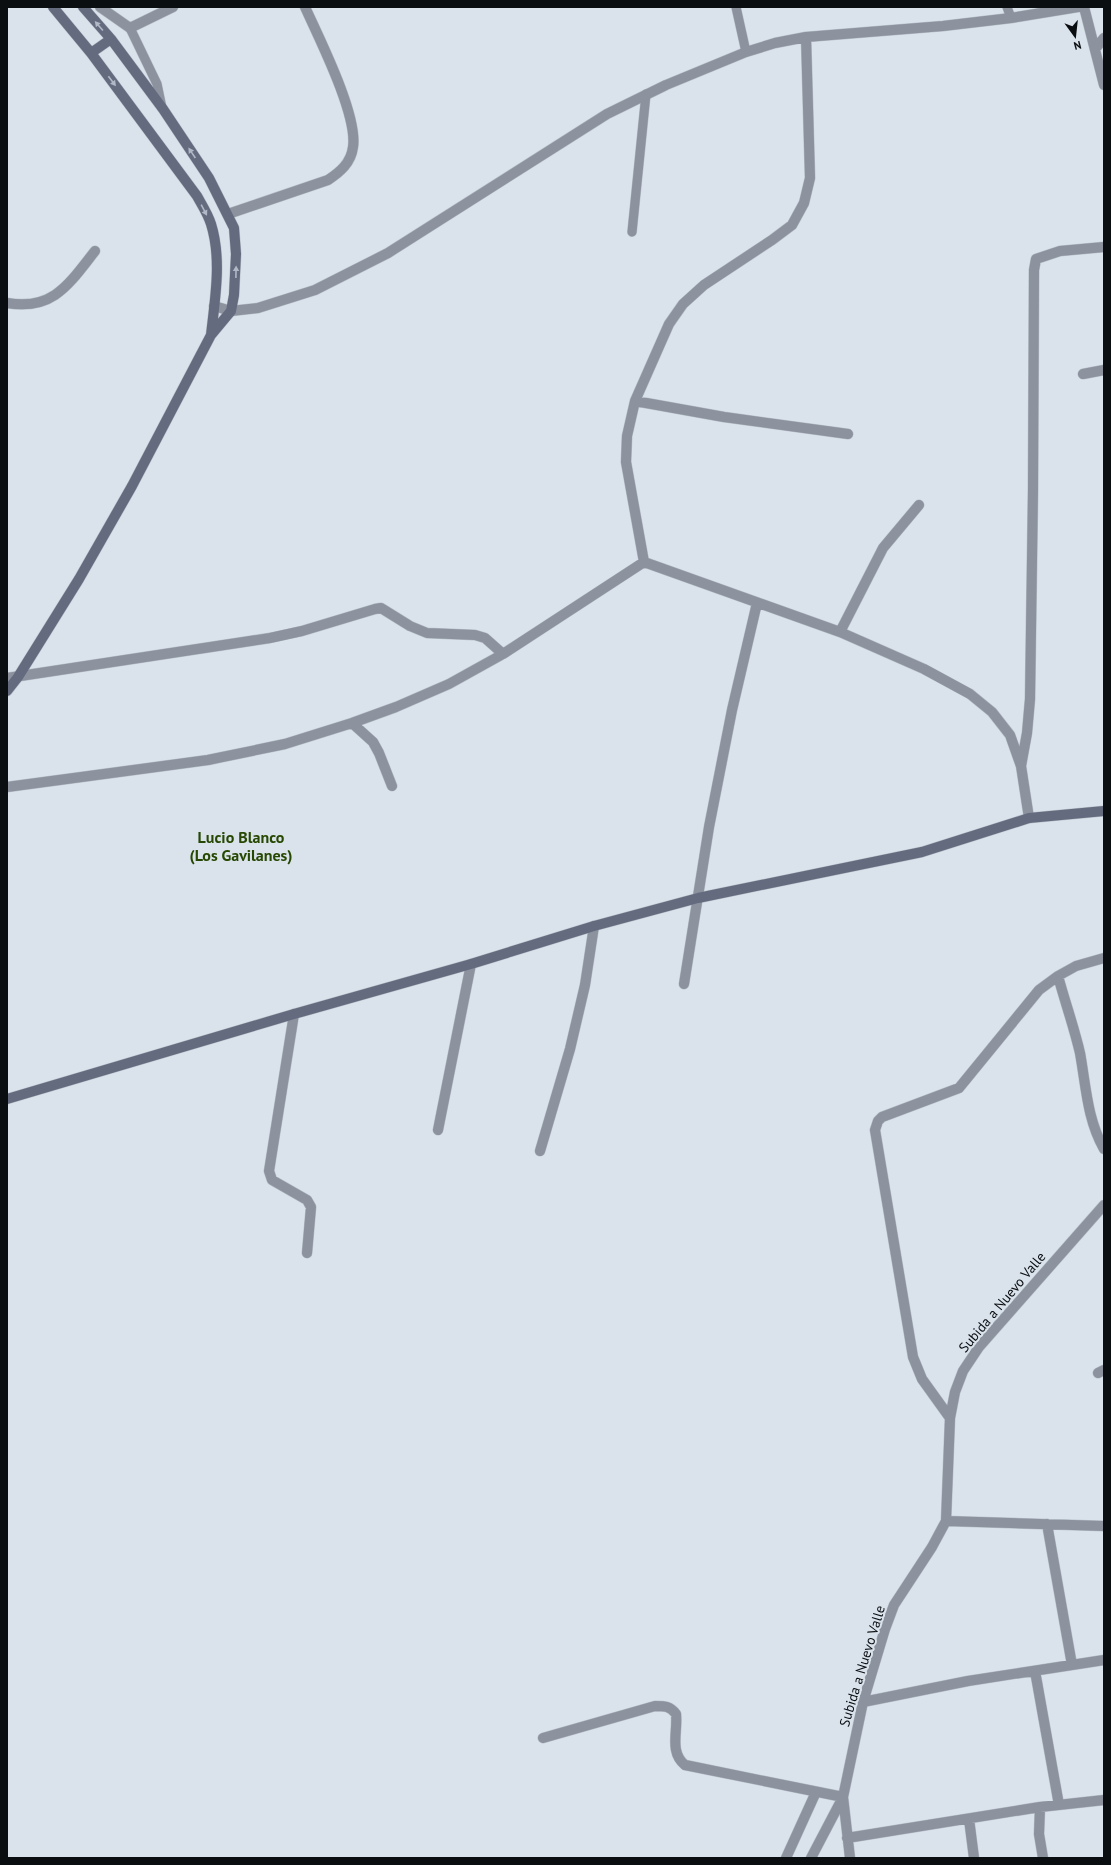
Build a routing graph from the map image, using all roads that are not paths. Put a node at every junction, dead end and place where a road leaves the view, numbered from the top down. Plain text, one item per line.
1 (53, 7) edge
2 (83, 7) edge
3 (100, 7) edge
4 (172, 7) edge
5 (304, 7) edge
6 (736, 7) edge
7 (1007, 7) edge
8 (1078, 7) edge
9 (1084, 7) edge
10 (1011, 18) junction
11 (130, 28) junction
12 (806, 37) junction
13 (1104, 38) edge
14 (111, 39) junction
15 (1095, 49) junction
16 (746, 52) junction
17 (91, 53) junction
18 (1104, 85) edge
19 (646, 94) junction
20 (163, 109) junction
21 (228, 214) junction
22 (632, 232) dead end
23 (1104, 246) edge
24 (95, 251) dead end
25 (7, 303) edge
26 (214, 306) junction
27 (231, 311) junction
28 (211, 335) junction
29 (1104, 370) edge
30 (1083, 374) dead end
31 (635, 401) junction
32 (848, 434) dead end
33 (919, 505) dead end
34 (644, 562) junction
35 (757, 602) junction
36 (840, 632) junction
37 (503, 654) junction
38 (18, 677) junction
39 (7, 678) edge
40 (7, 691) edge
41 (352, 723) junction
42 (1021, 766) junction
43 (392, 786) dead end
44 (7, 787) edge
45 (1104, 811) edge
46 (1029, 818) junction
47 (698, 898) junction
48 (594, 926) junction
49 (1104, 958) edge
50 (471, 964) junction
51 (1058, 976) junction
52 (684, 984) dead end
53 (294, 1014) junction
54 (7, 1099) edge
55 (438, 1130) dead end
56 (1104, 1149) edge
57 (540, 1151) dead end
58 (1104, 1205) edge
59 (306, 1253) dead end
60 (950, 1418) junction
61 (946, 1521) junction
62 (1047, 1524) junction
63 (1104, 1526) edge
64 (1104, 1660) edge
65 (1072, 1665) junction
66 (1035, 1671) junction
67 (863, 1702) junction
68 (543, 1738) dead end
69 (816, 1792) junction
70 (842, 1797) junction
71 (1104, 1800) edge
72 (1059, 1804) junction
73 (1040, 1807) junction
74 (969, 1819) junction
75 (847, 1838) junction
76 (786, 1858) edge
77 (811, 1858) edge
78 (850, 1858) edge
79 (974, 1858) edge
80 (1043, 1858) edge

1 - 17 street
14 -> 2 street
3 - 11 street
4 - 11 street
5 - 21 street
6 - 16 lane
7 - 10 lane
8 - 10 street
9 - 15 street
10 - 12 street
11 - 20 lane
12 - 16 street
12 - 31 street
13 - 15 street
14 - 17 street
14 - 20 street
15 - 18 street
16 - 19 street
17 -> 26 street
19 - 22 lane
19 - 27 street
21 -> 20 street
27 -> 21 street
23 - 42 street
24 - 25 street
26 - 27 street
26 - 28 street
27 - 28 street
28 - 38 street
29 - 30 street
31 - 32 street
31 - 34 street
33 - 36 street
34 - 35 street
34 - 37 street
35 - 36 street
35 - 47 street
36 - 42 street
37 - 38 street
37 - 41 street
38 - 39 street
38 - 40 street
41 - 43 street
41 - 44 street
42 - 46 street
45 - 46 street
46 - 47 street
47 - 48 street
47 - 52 street
48 - 50 street
48 - 57 street
49 - 51 street
50 - 53 street
50 - 55 street
51 - 56 street
51 - 60 street
53 - 54 street
53 - 59 street
58 - 60 street, Subida a Nuevo Valle
60 - 61 street, Subida a Nuevo Valle
61 - 62 street
61 - 67 street, Subida a Nuevo Valle
62 - 63 street
62 - 65 street
64 - 65 street
65 - 66 street
66 - 67 street
66 - 72 street
67 - 70 street, Subida a Nuevo Valle
68 - 69 street
69 - 70 street
69 - 76 street
70 - 75 street
70 - 77 street, Subida a Nuevo Valle
71 - 72 street
72 - 73 street
73 - 74 street
73 - 80 street
74 - 75 street
74 - 79 street
75 - 78 street

